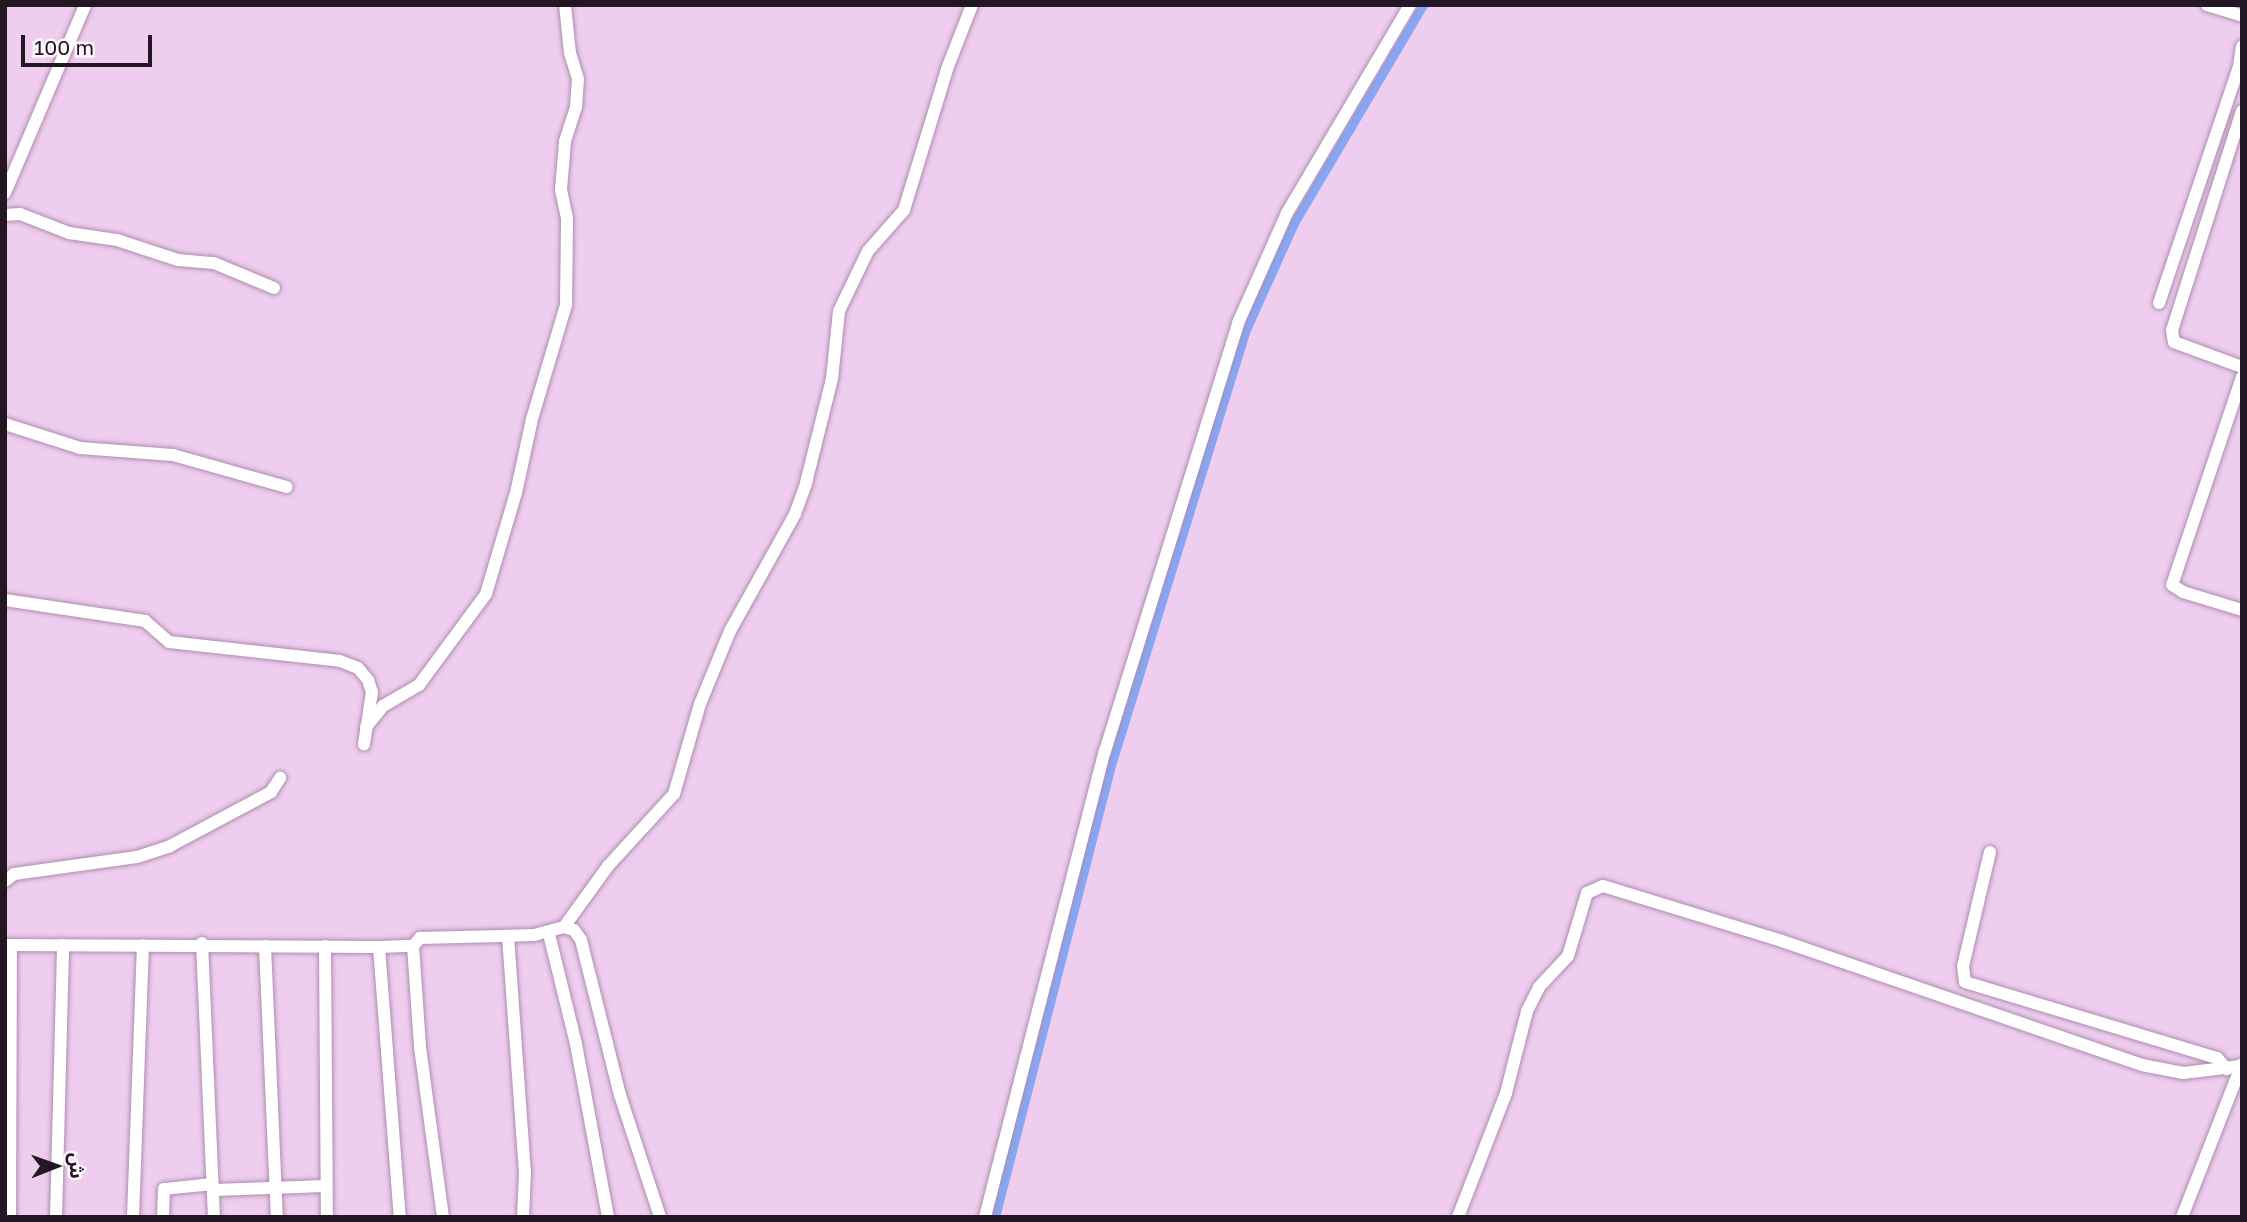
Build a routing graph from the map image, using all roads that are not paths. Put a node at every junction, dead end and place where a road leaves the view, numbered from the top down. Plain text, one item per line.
1 (85, 5) edge
2 (565, 5) edge
3 (972, 5) edge
4 (1410, 5) edge
5 (2207, 5) edge
6 (2242, 16) edge
7 (2242, 46) edge
8 (2242, 111) edge
9 (5, 193) edge
10 (5, 215) edge
11 (274, 288) dead end
12 (2159, 303) dead end
13 (2242, 367) edge
14 (2242, 377) edge
15 (5, 424) edge
16 (287, 487) dead end
17 (5, 600) edge
18 (2242, 610) edge
19 (366, 727) junction
20 (364, 744) dead end
21 (280, 778) dead end
22 (1990, 852) dead end
23 (5, 881) edge
24 (564, 927) junction
25 (550, 934) junction
26 (508, 936) junction
27 (202, 943) junction
28 (8, 945) edge
29 (63, 945) junction
30 (143, 945) junction
31 (265, 946) junction
32 (325, 946) junction
33 (413, 946) junction
34 (379, 947) junction
35 (2241, 1065) edge
36 (2227, 1069) junction
37 (8, 1126) edge
38 (326, 1186) junction
39 (213, 1187) junction
40 (275, 1188) junction
41 (10, 1217) edge
42 (56, 1217) edge
43 (133, 1217) edge
44 (163, 1217) edge
45 (214, 1217) edge
46 (277, 1217) edge
47 (327, 1217) edge
48 (400, 1217) edge
49 (443, 1217) edge
50 (523, 1217) edge
51 (608, 1217) edge
52 (660, 1217) edge
53 (985, 1217) edge
54 (1458, 1217) edge
55 (2182, 1217) edge

1 - 9 street
2 - 19 street
3 - 24 street
4 - 53 street
5 - 6 street
7 - 12 street
8 - 13 street
10 - 11 street
14 - 18 street
15 - 16 street
17 - 19 street
19 - 20 street
21 - 23 street
22 - 36 street
24 - 25 street
24 - 52 street
25 - 26 street
25 - 51 street
26 - 33 street
26 - 50 street
27 - 30 street
27 - 31 street
27 - 39 street
28 - 29 street
28 - 37 street
29 - 30 street
29 - 42 street
30 - 43 street
31 - 32 street
31 - 40 street
32 - 34 street
32 - 38 street
33 - 34 street
33 - 49 street
34 - 48 street
35 - 36 street
35 - 55 street
36 - 54 street
37 - 41 street
38 - 40 street
38 - 47 street
39 - 40 street
39 - 44 street
39 - 45 street
40 - 46 street

